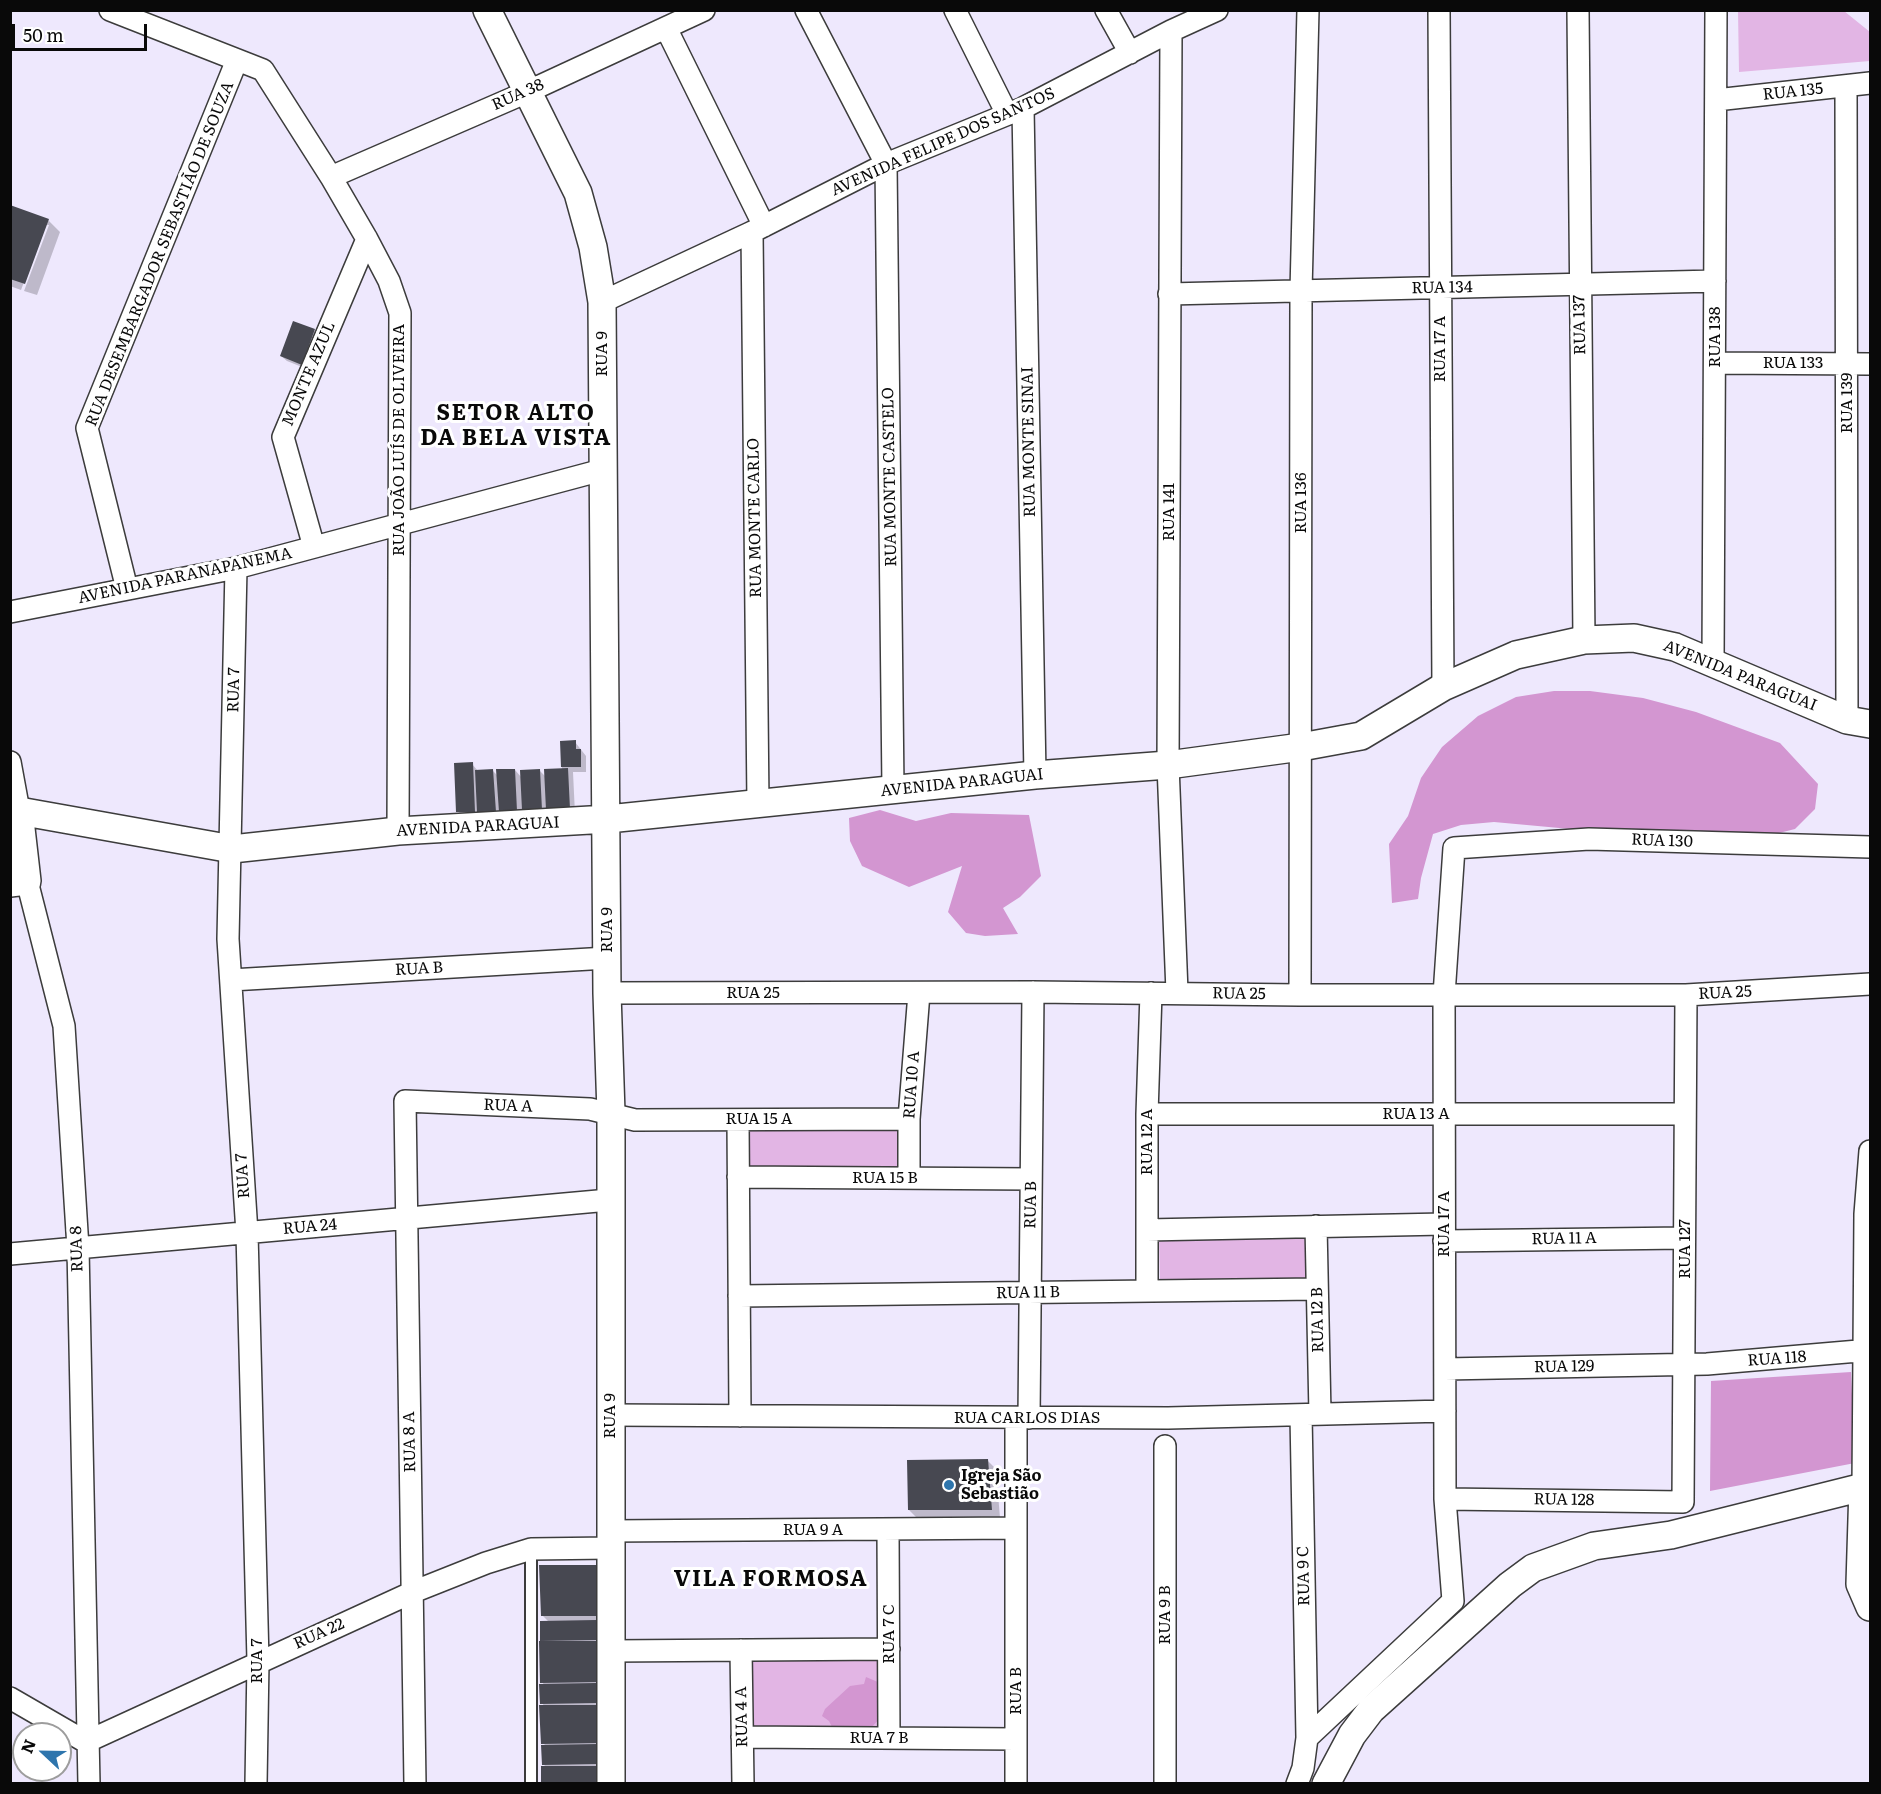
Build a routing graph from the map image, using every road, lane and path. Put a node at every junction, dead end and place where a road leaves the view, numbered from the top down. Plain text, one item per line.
1 (110, 10) edge
2 (487, 10) edge
3 (704, 10) edge
4 (806, 10) edge
5 (955, 10) edge
6 (1106, 10) edge
7 (1217, 10) edge
8 (1308, 10) edge
9 (1439, 10) edge
10 (1578, 10) edge
11 (1716, 10) edge
12 (666, 28) junction
13 (1171, 31) junction
14 (1131, 53) junction
15 (237, 60) junction
16 (1870, 83) edge
17 (1845, 86) junction
18 (527, 92) junction
19 (1716, 100) junction
20 (1015, 111) junction
21 (886, 164) junction
22 (331, 177) junction
23 (758, 229) junction
24 (367, 239) junction
25 (1715, 281) junction
26 (1580, 285) junction
27 (1440, 288) junction
28 (1301, 291) junction
29 (1169, 294) junction
30 (602, 302) junction
31 (1715, 363) junction
32 (1847, 364) junction
33 (1870, 364) edge
34 (602, 470) junction
35 (399, 524) junction
36 (314, 547) junction
37 (236, 568) junction
38 (127, 589) junction
39 (10, 612) edge
40 (1584, 640) junction
41 (1713, 663) junction
42 (1443, 687) junction
43 (1859, 722) edge
44 (1300, 747) junction
45 (10, 762) edge
46 (1168, 765) junction
47 (1035, 775) junction
48 (893, 789) junction
49 (758, 804) junction
50 (19, 811) junction
51 (608, 819) junction
52 (398, 831) junction
53 (1870, 847) edge
54 (1454, 848) joint
55 (231, 849) junction
56 (19, 882) edge
57 (608, 958) junction
58 (231, 980) junction
59 (1870, 984) edge
60 (1033, 992) junction
61 (1176, 992) junction
62 (607, 993) junction
63 (919, 993) junction
64 (1151, 993) junction
65 (1300, 995) junction
66 (1444, 995) junction
67 (1686, 995) junction
68 (405, 1101) joint
69 (611, 1113) junction
70 (1147, 1114) junction
71 (1444, 1114) junction
72 (1685, 1114) junction
73 (909, 1119) junction
74 (738, 1120) junction
75 (1870, 1151) edge
76 (738, 1177) junction
77 (909, 1178) junction
78 (1031, 1179) junction
79 (609, 1200) junction
80 (1868, 1213) edge
81 (406, 1218) junction
82 (1316, 1226) junction
83 (1147, 1230) junction
84 (1444, 1232) junction
85 (247, 1233) junction
86 (1684, 1238) junction
87 (78, 1248) junction
88 (10, 1254) edge
89 (1317, 1289) junction
90 (1147, 1291) junction
91 (1030, 1293) junction
92 (739, 1296) junction
93 (1867, 1351) edge
94 (1684, 1365) junction
95 (1444, 1369) junction
96 (1444, 1410) junction
97 (610, 1415) junction
98 (1310, 1415) junction
99 (740, 1416) junction
100 (1022, 1418) junction
101 (1165, 1446) dead end
102 (1867, 1486) edge
103 (1445, 1499) junction
104 (1683, 1502) joint
105 (1016, 1528) junction
106 (888, 1529) junction
107 (610, 1540) junction
108 (531, 1549) junction
109 (413, 1592) junction
110 (1870, 1607) edge
111 (741, 1650) junction
112 (889, 1650) junction
113 (611, 1651) junction
114 (258, 1661) junction
115 (10, 1698) edge
116 (742, 1737) junction
117 (889, 1738) junction
118 (1306, 1738) junction
119 (1016, 1739) junction
120 (86, 1742) junction
121 (89, 1784) edge
122 (256, 1784) edge
123 (415, 1784) edge
124 (531, 1784) edge
125 (611, 1784) edge
126 (743, 1784) edge
127 (1016, 1784) edge
128 (1165, 1784) edge
129 (1297, 1784) edge
130 (1326, 1784) edge

1 - 15 street, RUA JOÃO LUÍS DE OLIVEIRA
2 - 18 street, RUA 9
3 - 12 street, RUA 38
4 - 21 street
5 - 20 street
6 - 14 street
7 - 13 street, AVENIDA FELIPE DOS SANTOS
8 - 28 street, RUA 136
9 - 27 street, RUA 17 A
10 - 26 street, RUA 137
11 - 19 street, RUA 138
12 - 18 street, RUA 38
12 - 23 street, RUA MONTE CARLO
13 - 14 street, AVENIDA FELIPE DOS SANTOS
13 - 29 street, RUA 141
14 - 20 street, AVENIDA FELIPE DOS SANTOS
15 - 22 street, RUA JOÃO LUÍS DE OLIVEIRA
15 - 38 street, RUA DESEMBARGADOR SEBASTIÃO DE SOUZA
16 - 17 street, RUA 135
17 - 19 street, RUA 135
17 - 32 street, RUA 139
18 - 22 street, RUA 38
18 - 30 street, RUA 9
19 - 25 street, RUA 138
20 - 21 street, AVENIDA FELIPE DOS SANTOS
20 - 47 street, RUA MONTE SINAI
21 - 23 street, AVENIDA FELIPE DOS SANTOS
21 - 48 street, RUA MONTE CASTELO
22 - 24 street, RUA JOÃO LUÍS DE OLIVEIRA
23 - 30 street, AVENIDA FELIPE DOS SANTOS
23 - 49 street, RUA MONTE CARLO
24 - 35 street, RUA JOÃO LUÍS DE OLIVEIRA
24 - 36 street, MONTE AZUL
25 - 26 street, RUA 134
25 - 31 street, RUA 138
26 - 27 street, RUA 134
26 - 40 street, RUA 137
27 - 28 street, RUA 134
27 - 42 street, RUA 17 A
28 - 29 street, RUA 134
28 - 44 street, RUA 136
29 - 46 street, RUA 141
30 - 34 street, RUA 9
31 - 32 street, RUA 133
31 - 41 street, RUA 138
32 - 33 street, RUA 133
32 - 43 street, RUA 139
34 - 35 street, AVENIDA PARANAPANEMA
34 - 51 street, RUA 9
35 - 36 street, AVENIDA PARANAPANEMA
35 - 52 street, RUA JOÃO LUÍS DE OLIVEIRA
36 - 37 street, AVENIDA PARANAPANEMA
37 - 38 street, AVENIDA PARANAPANEMA
37 - 55 street, RUA 7
38 - 39 street, AVENIDA PARANAPANEMA
40 - 41 street, AVENIDA PARAGUAI
40 - 42 street, AVENIDA PARAGUAI
41 - 43 street, AVENIDA PARAGUAI
42 - 44 street, AVENIDA PARAGUAI
44 - 46 street, AVENIDA PARAGUAI
44 - 65 street, RUA 136
45 - 50 street, RUA 8
46 - 47 street, AVENIDA PARAGUAI
46 - 61 street, RUA 141
47 - 48 street, AVENIDA PARAGUAI
48 - 49 street, AVENIDA PARAGUAI
49 - 51 street, AVENIDA PARAGUAI
50 - 55 street, AVENIDA PARAGUAI
50 - 56 street, RUA 8
51 - 52 street, AVENIDA PARAGUAI
51 - 57 street, RUA 9
52 - 55 street, AVENIDA PARAGUAI
53 - 54 street, RUA 130
54 - 66 street, RUA 17 A
55 - 58 street, RUA 7
56 - 87 street, RUA 8
57 - 58 street, RUA B
57 - 62 street, RUA 9
58 - 85 street, RUA 7
59 - 67 street, RUA 25
60 - 63 street, RUA 25
60 - 64 street, RUA 25
60 - 78 street, RUA B
61 - 64 street, RUA 25
61 - 65 street, RUA 25
62 - 63 street, RUA 25
62 - 69 street, RUA 9
63 - 73 street, RUA 10 A
64 - 70 street, RUA 12 A
65 - 66 street, RUA 25
66 - 67 street, RUA 25
66 - 71 street, RUA 17 A
67 - 72 street, RUA 127
68 - 69 street, RUA A
68 - 81 street, RUA 8 A
69 - 74 street, RUA 15 A
69 - 79 street, RUA 9
70 - 71 street, RUA 13 A
70 - 83 street, RUA 12 A
71 - 72 street, RUA 13 A
71 - 84 street, RUA 17 A
72 - 86 street, RUA 127
73 - 74 street, RUA 15 A
73 - 77 street, RUA 10 A
74 - 76 street
75 - 80 street
76 - 77 street, RUA 15 B
76 - 92 street
77 - 78 street, RUA 15 B
78 - 91 street, RUA B
79 - 81 street, RUA 24
79 - 97 street, RUA 9
80 - 93 street
81 - 85 street, RUA 24
81 - 109 street, RUA 8 A
82 - 83 street
82 - 84 street
82 - 89 street, RUA 12 B
83 - 90 street, RUA 12 A
84 - 86 street, RUA 11 A
84 - 95 street, RUA 17 A
85 - 87 street, RUA 24
85 - 114 street, RUA 7
86 - 94 street, RUA 127
87 - 88 street, RUA 24
87 - 120 street, RUA 8
89 - 90 street, RUA 11 B
89 - 98 street, RUA 12 B
90 - 91 street, RUA 11 B
91 - 92 street, RUA 11 B
91 - 100 street, RUA B
92 - 99 street
93 - 94 street, RUA 118
93 - 102 street
94 - 95 street, RUA 129
94 - 104 street, RUA 127
95 - 96 street, RUA 17 A
96 - 98 street, RUA CARLOS DIAS
96 - 103 street, RUA 17 A
97 - 99 street, RUA CARLOS DIAS
97 - 107 street, RUA 9
98 - 100 street, RUA CARLOS DIAS
98 - 118 street, RUA 9 C
99 - 100 street, RUA CARLOS DIAS
100 - 105 street, RUA B
101 - 128 street, RUA 9 B
102 - 110 street
102 - 130 street
103 - 104 street, RUA 128
103 - 118 street, RUA 17 A
105 - 106 street, RUA 9 A
105 - 119 street, RUA B
106 - 107 street, RUA 9 A
106 - 112 street, RUA 7 C
107 - 108 street, RUA 22
107 - 113 street, RUA 9
108 - 109 street, RUA 22
108 - 124 lane
109 - 114 street, RUA 22
109 - 123 street, RUA 8 A
111 - 112 street
111 - 113 street
111 - 116 street, RUA 4 A
112 - 117 street, RUA 7 C
113 - 125 street, RUA 9
114 - 120 street, RUA 22
114 - 122 street, RUA 7
115 - 120 street
116 - 117 street, RUA 7 B
116 - 126 street, RUA 4 A
117 - 119 street, RUA 7 B
118 - 129 street, RUA 9 C
119 - 127 street, RUA B
120 - 121 street, RUA 8

